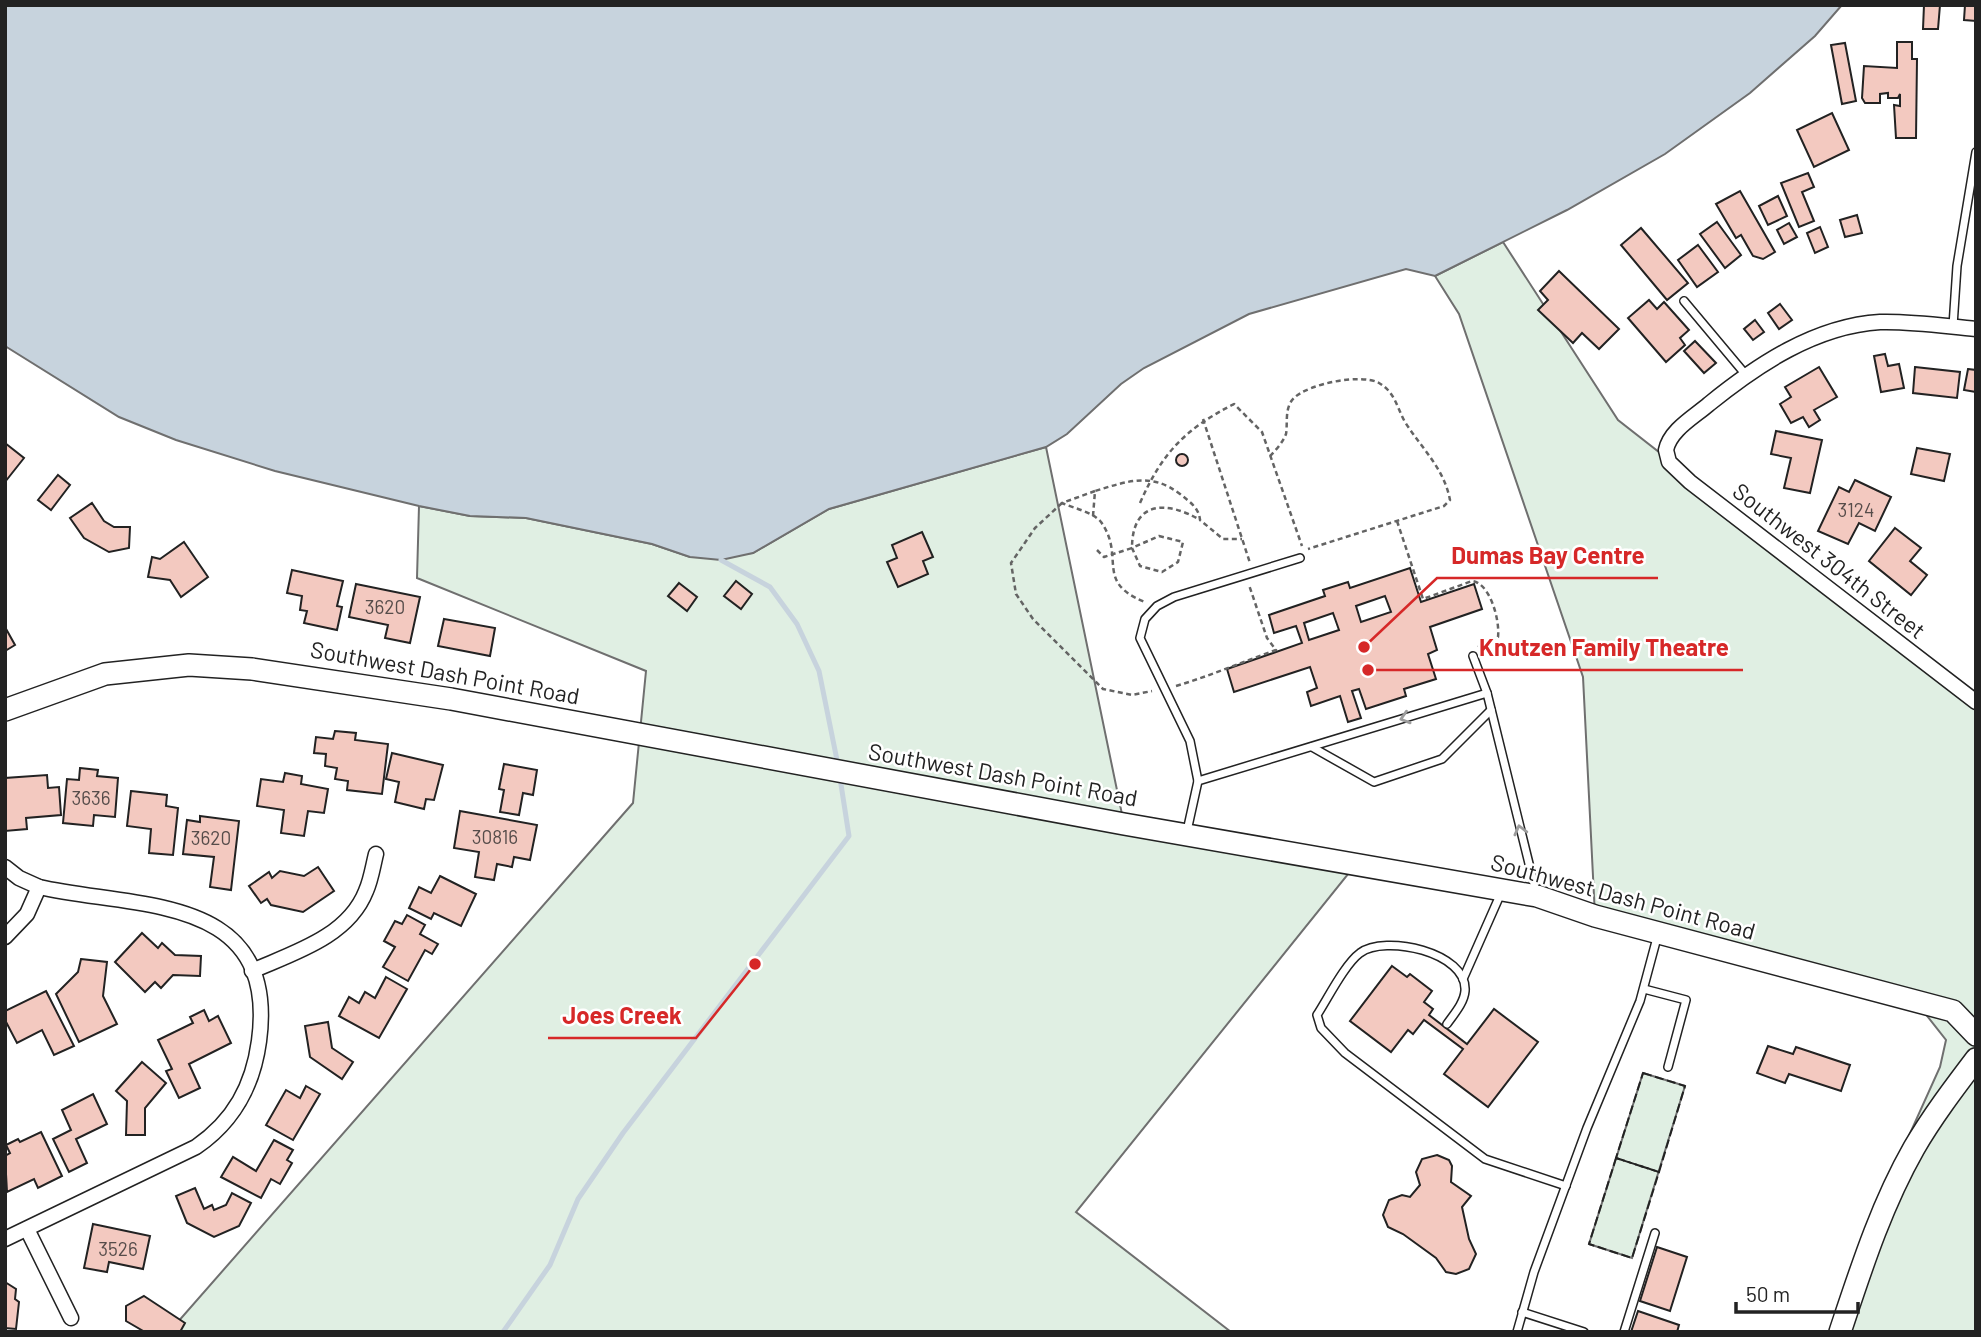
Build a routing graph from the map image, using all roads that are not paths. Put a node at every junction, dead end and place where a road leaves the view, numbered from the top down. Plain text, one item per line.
1 (1976, 152) edge
2 (1684, 301) dead end
3 (1954, 327) junction
4 (1976, 329) edge
5 (1746, 376) junction
6 (1300, 558) dead end
7 (1473, 656) road end
8 (1487, 692) junction
9 (1976, 702) edge
10 (5, 710) edge
11 (1491, 710) junction
12 (1312, 747) junction
13 (1198, 781) junction
14 (1186, 835) junction
15 (376, 854) dead end
16 (5, 867) edge
17 (39, 887) junction
18 (1503, 890) junction
19 (1537, 896) junction
20 (1658, 933) junction
21 (5, 937) edge
22 (252, 971) junction
23 (1463, 979) junction
24 (1644, 989) junction
25 (1447, 1024) dead end
26 (1976, 1035) edge
27 (1976, 1059) edge
28 (1668, 1067) dead end
29 (1566, 1186) junction
30 (27, 1229) junction
31 (1655, 1233) dead end
32 (5, 1239) edge
33 (1522, 1312) junction
34 (71, 1318) dead end
35 (1517, 1332) edge
36 (1584, 1332) edge
37 (1624, 1332) edge
38 (1840, 1332) edge

1 - 3 lane
2 - 5 lane
3 - 4 street
3 - 5 street
5 - 9 street, Southwest 304th Street
6 - 13 lane
7 - 8 lane
8 - 11 lane
8 -> 12 lane
10 - 14 main road, Southwest Dash Point Road
11 - 12 lane
19 -> 11 lane
12 - 13 lane
13 - 14 lane
14 - 18 main road, Southwest Dash Point Road
15 - 22 street
16 - 17 street
17 - 21 street
17 - 22 street
18 - 19 main road, Southwest Dash Point Road
18 - 23 lane
19 - 20 main road, Southwest Dash Point Road
20 - 24 lane
20 - 26 main road, Southwest Dash Point Road
22 - 30 street
23 - 25 lane
23 - 29 lane
24 - 28 lane
24 - 29 lane
27 - 38 main road
29 - 33 lane
30 - 32 street
30 - 34 street
31 - 37 lane
33 - 35 lane
33 - 36 lane

